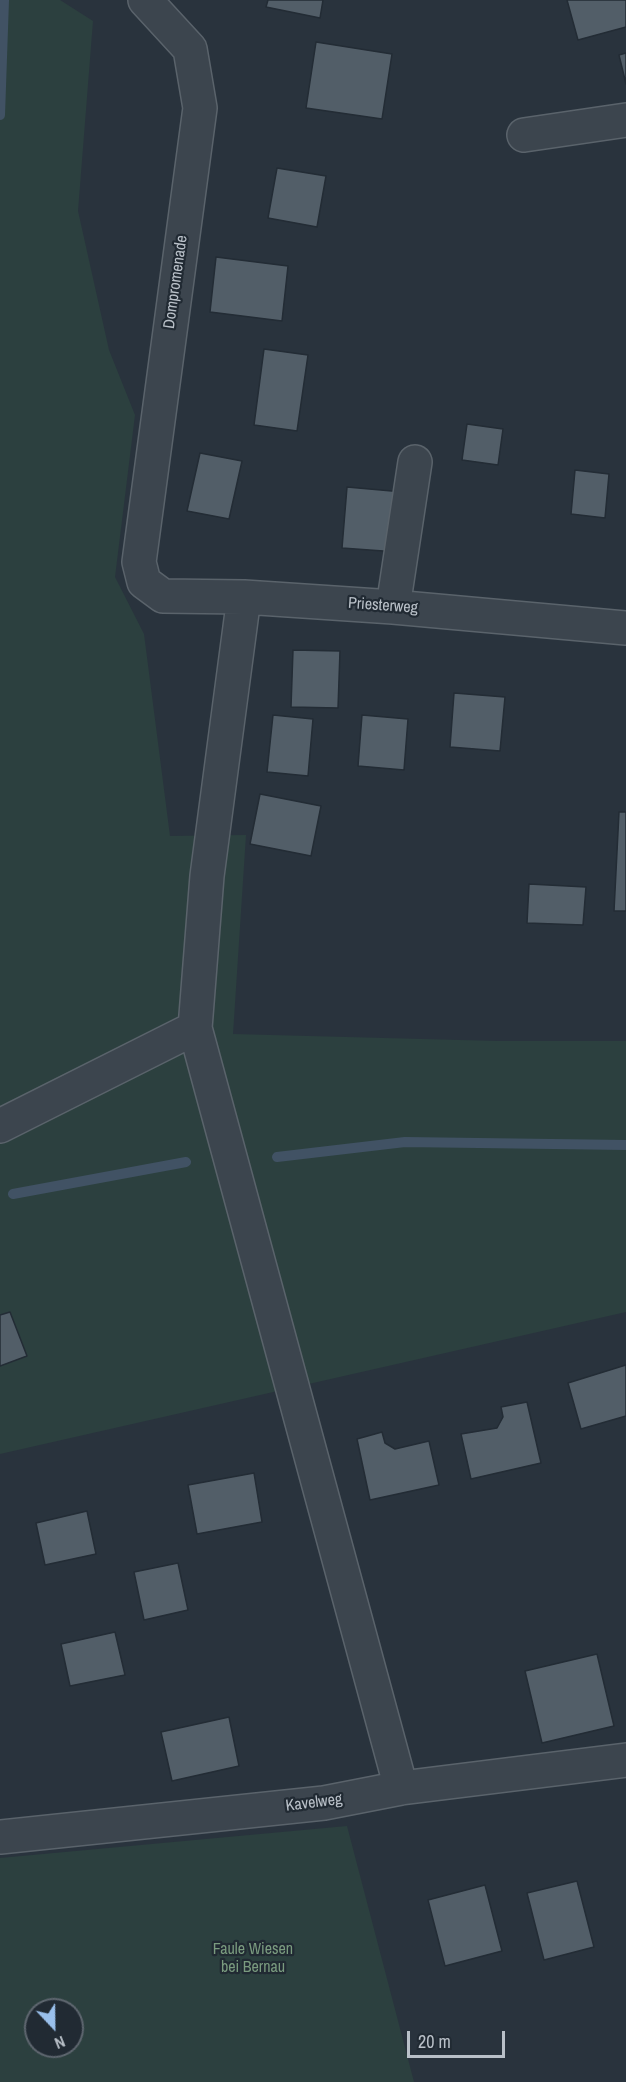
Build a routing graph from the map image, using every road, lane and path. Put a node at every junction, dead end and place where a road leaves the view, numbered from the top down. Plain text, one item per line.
1 (145, 0) edge
2 (626, 120) edge
3 (524, 135) dead end
4 (415, 462) dead end
5 (144, 582) joint
6 (244, 597) junction
7 (393, 607) junction
8 (626, 628) edge
9 (195, 1028) junction
10 (0, 1126) edge
11 (626, 1760) edge
12 (400, 1788) junction
13 (0, 1838) edge

1 - 5 street, Dompromenade
2 - 3 street
4 - 7 street
5 - 6 street, Priesterweg
6 - 7 street, Priesterweg
6 - 9 street
7 - 8 street, Priesterweg
9 - 10 street
9 - 12 street
11 - 12 street, Kavelweg
12 - 13 street, Kavelweg

